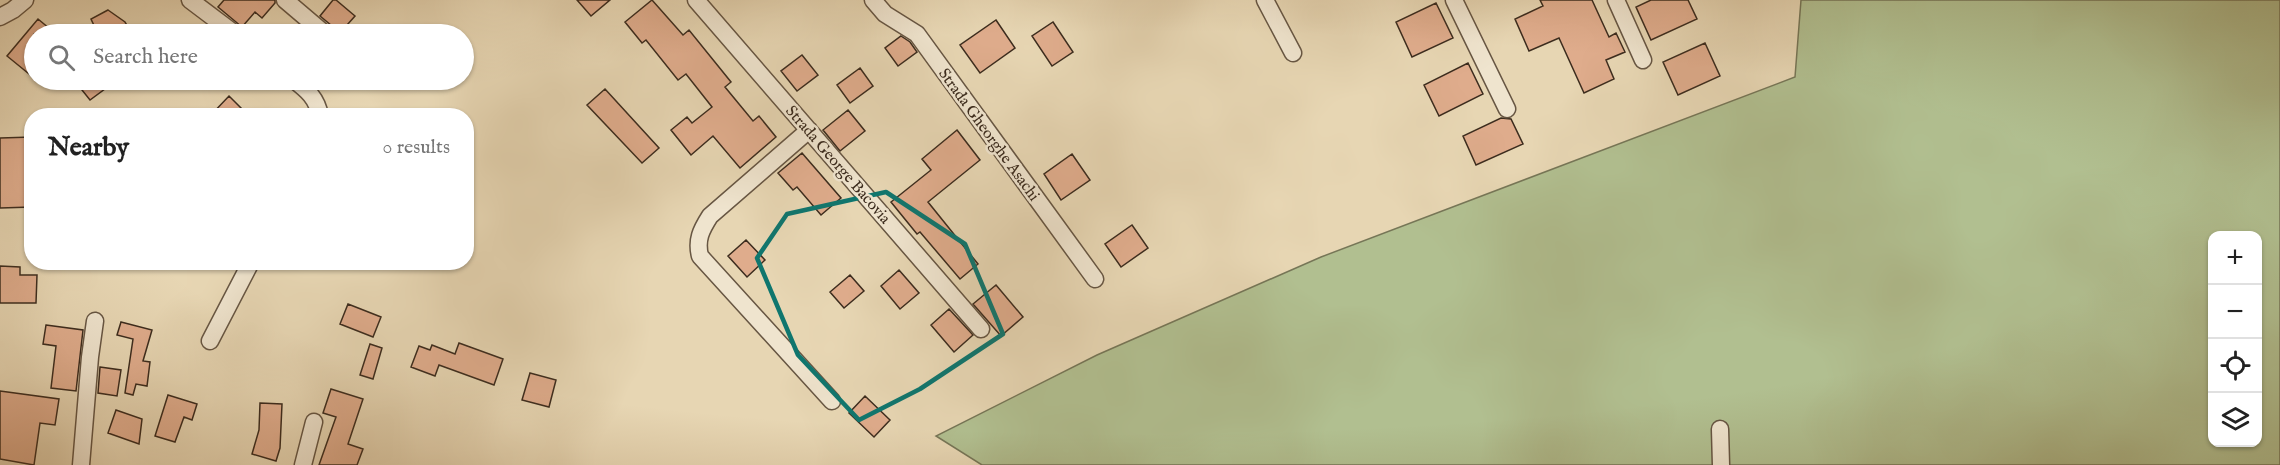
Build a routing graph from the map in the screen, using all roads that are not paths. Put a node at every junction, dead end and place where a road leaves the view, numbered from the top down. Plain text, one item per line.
1 (25, 0) edge
2 (190, 0) edge
3 (285, 0) edge
4 (696, 0) edge
5 (873, 0) edge
6 (1265, 0) edge
7 (1454, 0) edge
8 (1616, 0) edge
9 (0, 16) edge
10 (222, 24) edge
11 (313, 24) edge
12 (1293, 52) dead end
13 (1643, 60) dead end
14 (307, 90) edge
15 (319, 108) edge
16 (1507, 109) dead end
17 (809, 130) junction
18 (247, 270) edge
19 (1095, 279) dead end
20 (95, 321) dead end
21 (981, 329) dead end
22 (210, 341) dead end
23 (832, 401) dead end
24 (314, 422) dead end
25 (1720, 429) dead end
26 (81, 465) edge
27 (303, 465) edge
28 (1721, 465) edge

1 - 9 street
2 - 10 street
3 - 11 street
4 - 17 street, Strada George Bacovia
5 - 19 street, Strada Gheorghe Asachi
6 - 12 street
7 - 16 street
8 - 13 street
14 - 15 street
17 - 21 street, Strada George Bacovia
17 - 23 street
18 - 22 street
20 - 26 street
24 - 27 street
25 - 28 street

